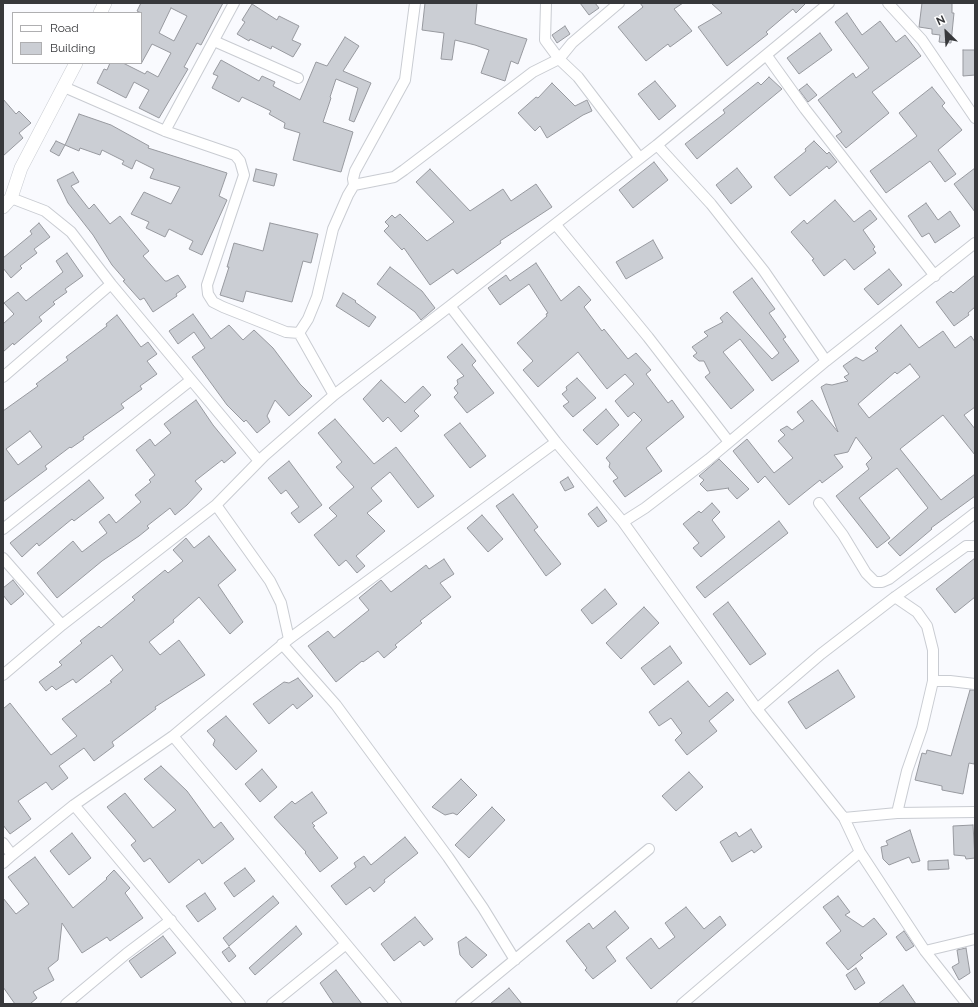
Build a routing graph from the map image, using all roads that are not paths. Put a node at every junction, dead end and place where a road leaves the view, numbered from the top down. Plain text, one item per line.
1 (234, 3) edge
2 (415, 3) edge
3 (546, 3) edge
4 (619, 3) edge
5 (828, 3) edge
6 (888, 3) edge
7 (214, 41) junction
8 (767, 56) junction
9 (559, 59) junction
10 (76, 64) edge
11 (298, 78) dead end
12 (64, 87) junction
13 (975, 118) edge
14 (164, 131) junction
15 (657, 144) junction
16 (639, 157) junction
17 (354, 185) junction
18 (7, 202) edge
19 (556, 224) junction
20 (975, 243) edge
21 (935, 276) junction
22 (111, 284) junction
23 (450, 306) junction
24 (299, 333) junction
25 (826, 361) junction
26 (3, 377) edge
27 (191, 380) junction
28 (334, 395) junction
29 (556, 442) junction
30 (729, 442) junction
31 (259, 461) junction
32 (819, 503) dead end
33 (216, 506) junction
34 (975, 514) edge
35 (623, 522) junction
36 (3, 529) edge
37 (975, 546) edge
38 (3, 558) edge
39 (895, 597) junction
40 (62, 625) junction
41 (285, 642) junction
42 (3, 675) edge
43 (933, 681) junction
44 (975, 684) edge
45 (758, 709) junction
46 (173, 736) junction
47 (74, 805) junction
48 (975, 812) edge
49 (897, 813) junction
50 (844, 818) junction
51 (3, 843) edge
52 (649, 849) dead end
53 (860, 852) junction
54 (12, 855) junction
55 (3, 863) edge
56 (171, 920) junction
57 (975, 939) edge
58 (346, 944) junction
59 (925, 951) junction
60 (515, 960) junction
61 (66, 1004) edge
62 (240, 1004) edge
63 (272, 1004) edge
64 (396, 1004) edge
65 (461, 1004) edge
66 (682, 1004) edge
67 (967, 1004) edge

1 - 7 street
2 - 17 street
3 - 9 street
4 - 9 street
5 - 8 street
6 - 13 street
7 - 11 street
7 - 14 street
8 - 15 street
8 - 21 street
9 - 16 street
9 - 17 street
10 - 12 street
12 - 14 street
12 - 18 street
14 - 24 street
15 - 16 street
15 - 25 street
16 - 19 street
17 - 24 street
18 - 22 street
19 - 23 street
19 - 30 street
20 - 21 street
21 - 25 street
22 - 26 street
22 - 27 street
23 - 28 street
23 - 29 street
24 - 28 street
25 - 30 street
27 - 31 street
27 - 36 street
28 - 31 street
29 - 35 street
29 - 41 street
30 - 35 street
31 - 33 street
32 - 34 street
33 - 40 street
33 - 41 street
35 - 45 street
37 - 39 street
38 - 40 street
39 - 43 street
39 - 45 street
40 - 42 street
41 - 46 street
41 - 60 street
43 - 44 street
43 - 49 street
45 - 50 street
46 - 47 street
46 - 58 street
47 - 54 street
47 - 56 street
48 - 49 street
49 - 50 street
50 - 53 street
51 - 54 street
52 - 60 street
53 - 59 street
53 - 66 street
54 - 55 street
56 - 61 street
56 - 62 street
57 - 59 street
58 - 63 street
58 - 64 street
59 - 67 street
60 - 65 street

